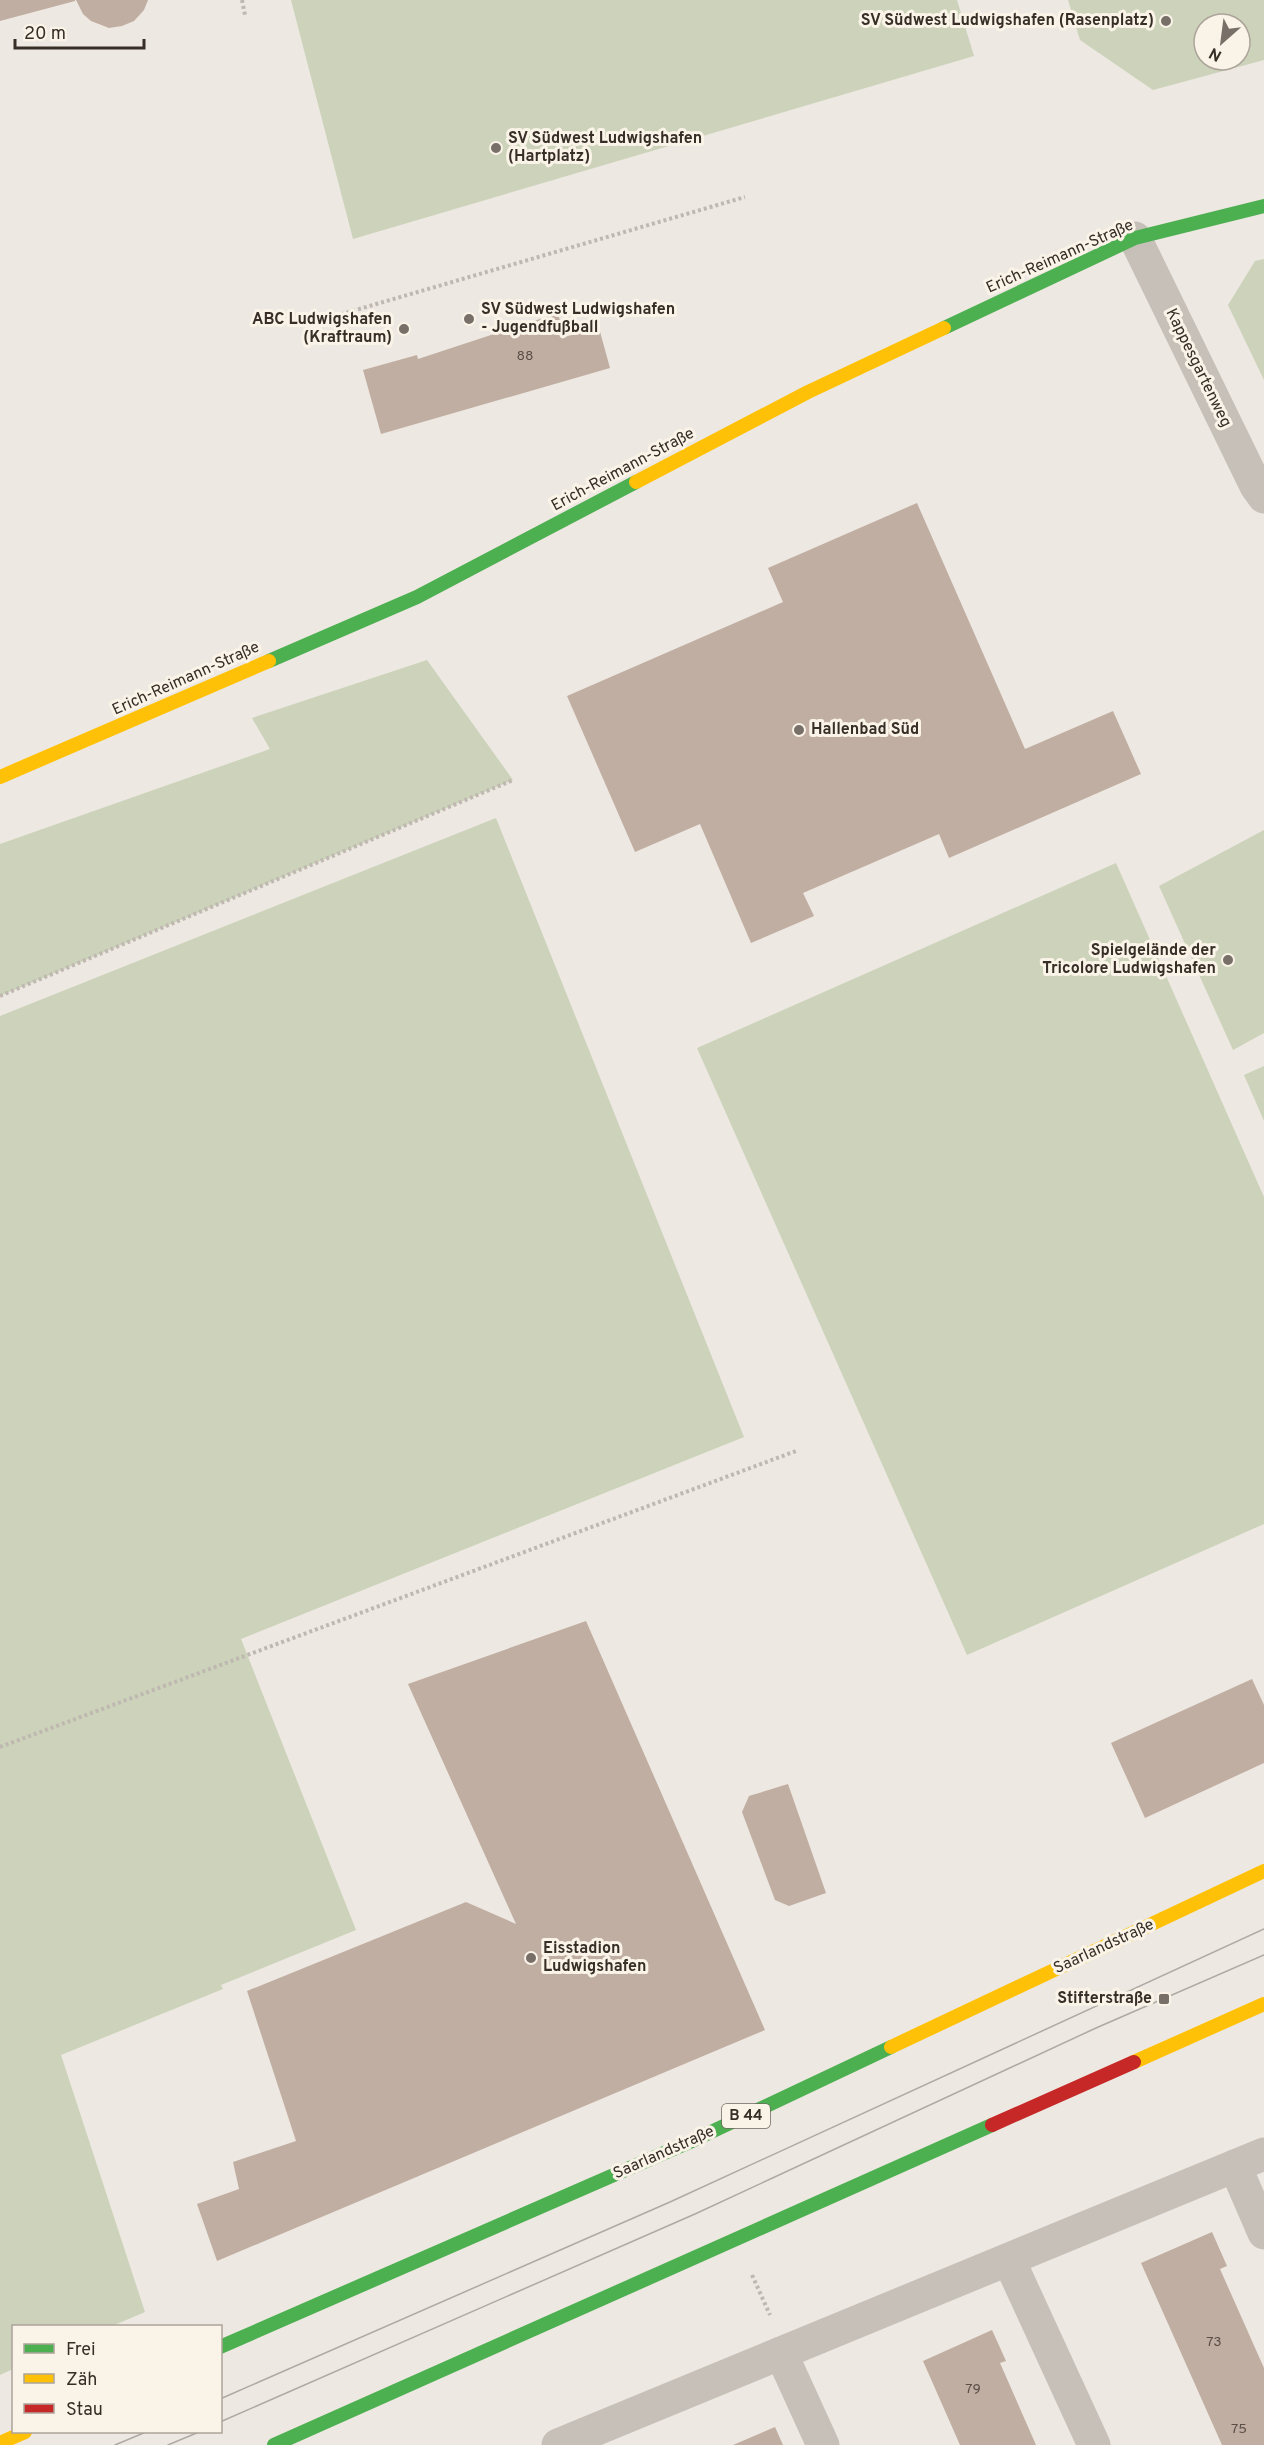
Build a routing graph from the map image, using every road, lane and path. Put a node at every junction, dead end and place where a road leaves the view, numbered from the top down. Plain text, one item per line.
1 (242, 0) edge
2 (245, 15) dead end
3 (745, 197) dead end
4 (1264, 206) edge
5 (1135, 238) junction
6 (335, 316) dead end
7 (1264, 497) edge
8 (0, 777) edge
9 (513, 780) dead end
10 (0, 996) edge
11 (796, 1451) dead end
12 (0, 1747) edge
13 (1264, 1871) edge
14 (1264, 2004) edge
15 (1250, 2160) edge
16 (1264, 2233) edge
17 (1009, 2260) junction
18 (749, 2269) dead end
19 (222, 2346) edge
20 (781, 2353) junction
21 (24, 2433) edge
22 (577, 2441) edge
23 (0, 2443) edge
24 (274, 2445) edge
25 (823, 2445) edge
26 (1094, 2445) edge

1 - 2 path
3 - 6 path
4 - 5 main road, Erich-Reimann-Straße
5 - 7 street, Kappesgartenweg
5 - 8 main road, Erich-Reimann-Straße
9 - 10 path
11 - 12 path
13 - 19 main road, Saarlandstraße / B 44
14 - 24 main road
15 - 16 street
15 - 17 street
17 - 20 street
17 - 26 street
18 - 20 path
20 - 22 street
20 - 25 street
21 - 23 main road

